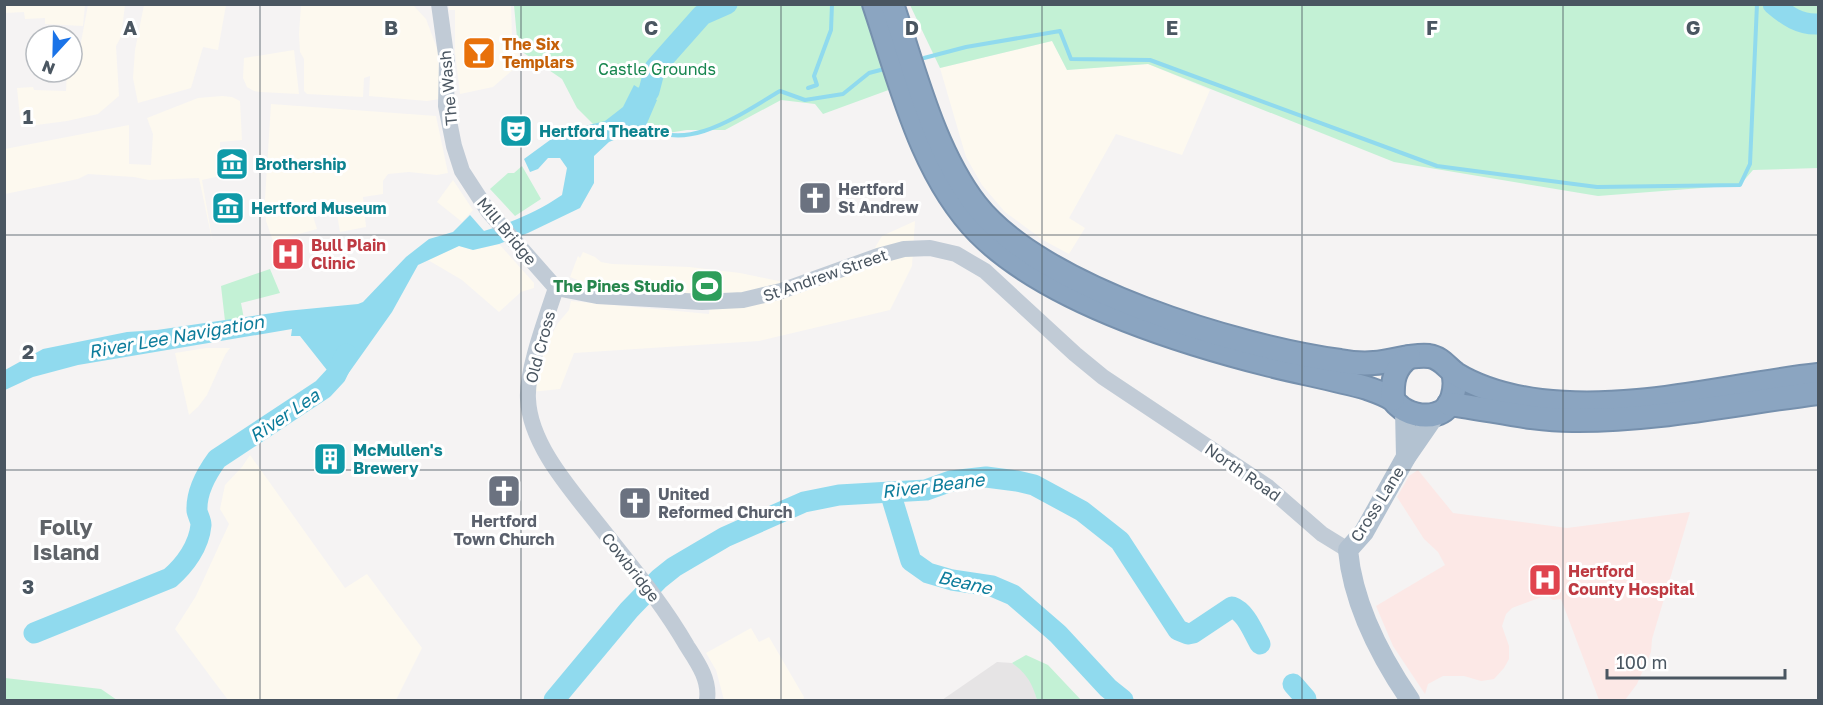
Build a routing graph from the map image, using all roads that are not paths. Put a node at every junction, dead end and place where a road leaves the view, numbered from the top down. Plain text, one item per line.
1 (439, 4) edge
2 (874, 4) edge
3 (892, 4) edge
4 (462, 171) joint
5 (556, 288) junction
6 (1010, 293) joint
7 (1409, 357) junction
8 (1454, 372) junction
9 (1818, 375) edge
10 (1818, 393) edge
11 (1399, 405) junction
12 (1442, 410) junction
13 (539, 441) joint
14 (1406, 457) junction
15 (1348, 550) junction
16 (707, 700) edge
17 (1410, 700) edge

1 - 4 street, The Wash
2 - 11 highway
3 - 7 highway
4 - 5 street, Mill Bridge
5 - 6 street, St Andrew Street
5 - 13 street, Old Cross
6 - 15 street, North Road
7 - 8 highway
7 - 11 highway
8 - 9 highway
8 - 12 highway
10 - 12 highway
11 - 12 highway
11 - 14 main road, Cross Lane
12 - 14 main road, Cross Lane
13 - 16 street, Cowbridge
14 - 15 main road, Cross Lane
15 - 17 main road

